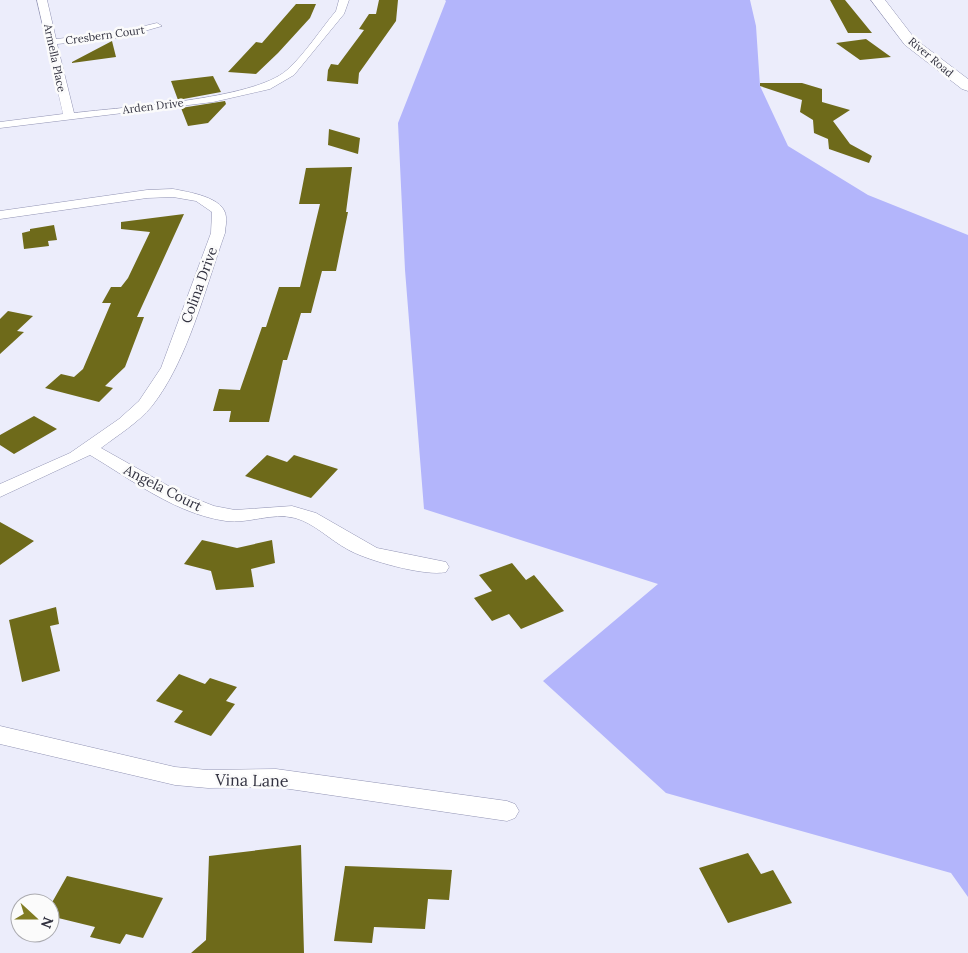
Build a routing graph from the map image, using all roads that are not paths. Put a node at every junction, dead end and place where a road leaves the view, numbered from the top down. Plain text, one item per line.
1 (42, 0) edge
2 (344, 0) edge
3 (878, 0) edge
4 (157, 26) dead end
5 (52, 42) junction
6 (968, 86) edge
7 (69, 117) junction
8 (0, 125) edge
9 (0, 215) edge
10 (89, 448) junction
11 (0, 491) edge
12 (439, 567) dead end
13 (0, 735) edge
14 (507, 811) dead end

1 - 5 street, Armella Place
2 - 7 street, Arden Drive
3 - 6 main road, River Road
4 - 5 street, Cresbern Court
5 - 7 street, Armella Place
7 - 8 street, Arden Drive
9 - 10 street, Colina Drive
10 - 11 street, Colina Drive
10 - 12 street, Angela Court
13 - 14 street, Vina Lane

